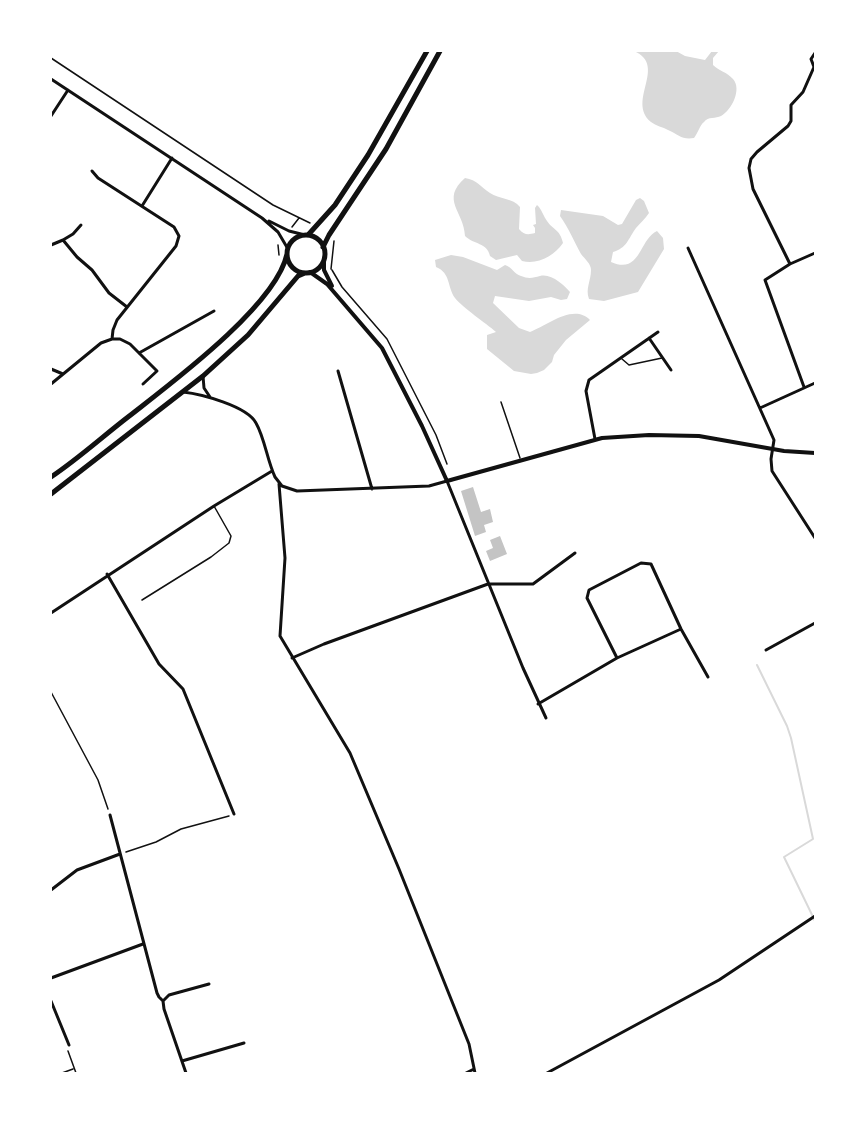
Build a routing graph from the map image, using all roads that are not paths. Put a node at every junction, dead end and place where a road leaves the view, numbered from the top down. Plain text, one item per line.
1 (427, 51) edge
2 (440, 51) edge
3 (815, 53) edge
4 (815, 67) edge
5 (51, 79) edge
6 (68, 90) junction
7 (51, 116) edge
8 (172, 158) junction
9 (92, 171) dead end
10 (142, 206) junction
11 (262, 218) junction
12 (81, 225) dead end
13 (307, 235) junction
14 (63, 240) junction
15 (51, 245) edge
16 (324, 247) junction
17 (688, 248) dead end
18 (287, 251) junction
19 (815, 253) edge
20 (324, 258) junction
21 (790, 264) junction
22 (307, 273) junction
23 (339, 297) junction
24 (127, 307) junction
25 (214, 310) dead end
26 (658, 332) dead end
27 (649, 338) junction
28 (112, 339) junction
29 (139, 353) junction
30 (621, 358) junction
31 (663, 358) junction
32 (51, 369) edge
33 (671, 370) dead end
34 (338, 371) dead end
35 (63, 374) junction
36 (203, 376) junction
37 (815, 383) edge
38 (51, 384) edge
39 (143, 384) dead end
40 (804, 387) junction
41 (183, 392) junction
42 (211, 399) junction
43 (501, 402) dead end
44 (760, 408) junction
45 (595, 439) junction
46 (773, 449) junction
47 (815, 453) edge
48 (521, 460) junction
49 (272, 471) junction
50 (51, 477) edge
51 (447, 481) junction
52 (279, 484) junction
53 (372, 489) junction
54 (51, 494) edge
55 (214, 506) junction
56 (815, 538) edge
57 (575, 553) dead end
58 (107, 574) junction
59 (488, 584) junction
60 (142, 600) dead end
61 (51, 613) edge
62 (815, 623) edge
63 (681, 629) junction
64 (766, 650) dead end
65 (292, 658) junction
66 (617, 658) junction
67 (708, 677) dead end
68 (538, 704) junction
69 (546, 718) dead end
70 (234, 814) road end
71 (110, 815) road end
72 (120, 854) junction
73 (51, 890) edge
74 (815, 916) edge
75 (143, 944) junction
76 (51, 978) edge
77 (209, 984) dead end
78 (164, 1000) junction
79 (51, 1001) edge
80 (244, 1043) dead end
81 (69, 1045) road end
82 (182, 1061) junction
83 (475, 1071) edge
84 (186, 1073) edge
85 (466, 1073) edge
86 (547, 1073) edge

1 - 13 main road
2 - 16 main road
3 - 4 street
4 - 21 street
5 - 6 street
6 - 7 street
6 - 8 street
8 - 10 street
8 - 11 street
9 - 10 street
10 - 24 street
11 - 13 street
11 - 18 street
12 - 14 street
13 - 16 main road
13 - 18 main road
14 - 15 street
14 - 24 street
16 - 20 main road
17 - 44 street
18 - 22 main road
18 - 50 main road
19 - 21 street
20 - 22 main road
20 - 23 street
21 - 40 street
22 - 23 street
22 - 36 main road
23 - 51 street
24 - 28 street
25 - 29 street
26 - 27 street
27 - 30 street
27 - 31 street
28 - 29 street
28 - 35 street
29 - 39 street
30 - 31 lane
30 - 45 street
31 - 33 street
32 - 35 street
34 - 53 street
35 - 38 street
36 - 41 main road
36 - 42 street
37 - 40 street
40 - 44 street
41 - 42 street
41 - 54 main road
42 - 49 street
43 - 48 lane
44 - 46 street
45 - 46 street
45 - 48 street
46 - 47 street
46 - 56 street
48 - 51 street
49 - 52 street
49 - 55 street
51 - 53 street
51 - 59 street
52 - 53 street
52 - 65 street
55 - 58 street
55 - 60 lane
57 - 59 street
58 - 61 street
58 - 70 street
59 - 65 street
59 - 68 street
62 - 64 street
63 - 66 street
63 - 66 street
63 - 67 street
65 - 83 street
66 - 68 street
68 - 69 street
71 - 72 street
72 - 73 street
72 - 75 street
74 - 86 street
75 - 76 street
75 - 78 street
77 - 78 street
78 - 82 street
79 - 81 street
80 - 82 street
82 - 84 street
83 - 85 street

